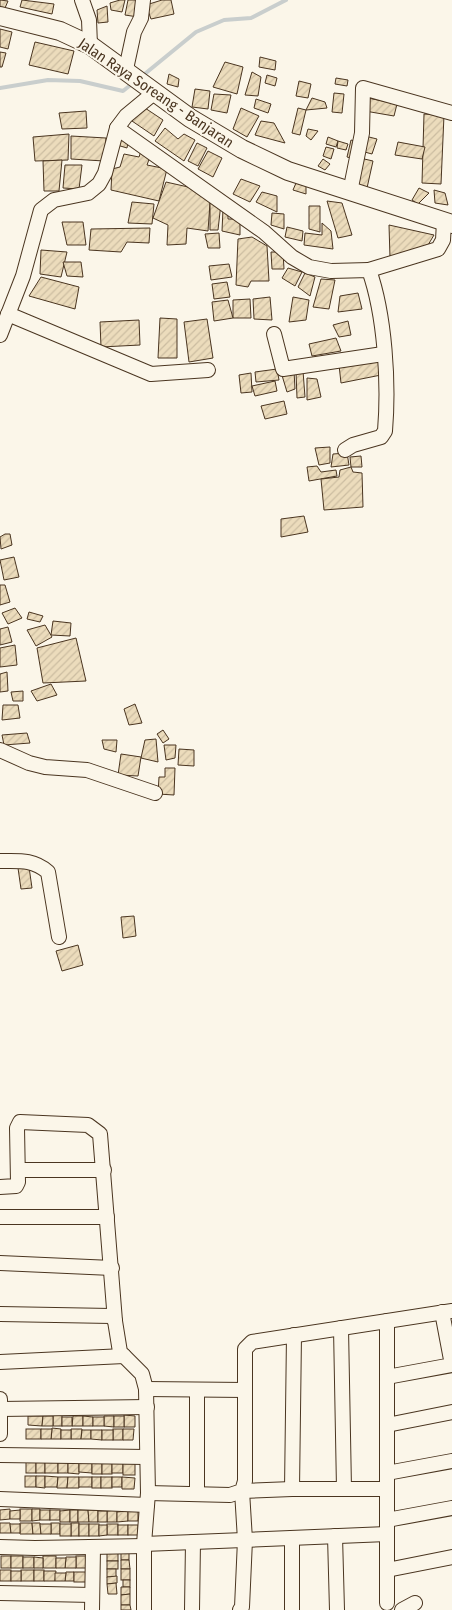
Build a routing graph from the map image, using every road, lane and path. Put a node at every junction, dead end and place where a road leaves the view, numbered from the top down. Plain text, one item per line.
1 (82, 0) edge
2 (143, 0) edge
3 (0, 16) edge
4 (90, 45) junction
5 (127, 70) junction
6 (151, 89) junction
7 (452, 113) edge
8 (117, 128) junction
9 (350, 192) junction
10 (448, 223) edge
11 (369, 270) junction
12 (8, 314) junction
13 (0, 334) edge
14 (274, 334) dead end
15 (383, 354) junction
16 (208, 370) dead end
17 (345, 450) dead end
18 (0, 750) edge
19 (156, 793) dead end
20 (0, 861) edge
21 (59, 937) dead end
22 (18, 1170) junction
23 (104, 1170) junction
24 (0, 1187) edge
25 (0, 1217) edge
26 (107, 1217) junction
27 (0, 1263) edge
28 (112, 1268) junction
29 (447, 1312) edge
30 (0, 1314) edge
31 (115, 1321) junction
32 (387, 1321) junction
33 (342, 1328) junction
34 (294, 1334) junction
35 (124, 1356) junction
36 (0, 1362) edge
37 (387, 1377) junction
38 (146, 1389) junction
39 (197, 1390) junction
40 (245, 1390) junction
41 (1, 1404) edge
42 (147, 1407) junction
43 (452, 1412) edge
44 (387, 1424) junction
45 (0, 1434) edge
46 (0, 1456) edge
47 (146, 1457) junction
48 (452, 1461) edge
49 (387, 1473) junction
50 (292, 1489) junction
51 (344, 1489) junction
52 (387, 1489) junction
53 (242, 1491) junction
54 (197, 1494) junction
55 (0, 1499) edge
56 (147, 1499) junction
57 (452, 1508) edge
58 (387, 1527) junction
59 (335, 1536) junction
60 (292, 1538) junction
61 (245, 1540) junction
62 (193, 1542) junction
63 (144, 1545) junction
64 (0, 1546) edge
65 (93, 1548) junction
66 (452, 1557) edge
67 (387, 1570) junction
68 (0, 1593) edge
69 (92, 1595) junction
70 (387, 1603) dead end
71 (415, 1603) dead end
72 (92, 1610) edge
73 (144, 1610) edge
74 (192, 1610) edge
75 (240, 1610) edge
76 (292, 1610) edge
77 (337, 1610) edge
78 (402, 1610) edge

1 - 4 street
2 - 5 street
3 - 4 main road, Jalan Raya Soreang - Banjaran
4 - 5 main road, Jalan Raya Soreang - Banjaran
5 - 6 main road, Jalan Raya Soreang - Banjaran
6 - 8 street
6 - 9 main road, Jalan Raya Soreang - Banjaran
7 - 9 street
8 - 11 street
8 - 12 street
9 - 10 main road, Jalan Raya Soreang - Banjaran
10 - 11 street
11 - 15 street
12 - 13 street
12 - 16 street
14 - 15 street
15 - 17 street
18 - 19 street
20 - 21 street
22 - 23 street
22 - 23 street
22 - 24 street
23 - 26 street
25 - 26 street
26 - 28 street
27 - 28 street
28 - 31 street
29 - 32 street
29 - 37 street
30 - 31 street
31 - 35 street
32 - 33 street
32 - 37 street
33 - 34 street
33 - 51 street
34 - 40 street
34 - 50 street
35 - 36 street
35 - 38 street
37 - 44 street
38 - 39 street
38 - 42 street
39 - 40 street
39 - 54 street
40 - 53 street
41 - 42 street
41 - 45 street
42 - 47 street
43 - 44 street
44 - 49 street
46 - 47 street
47 - 56 street
48 - 49 street
49 - 52 street
50 - 51 street
50 - 53 street
51 - 52 street
52 - 58 street
53 - 54 street
53 - 61 street
54 - 56 street
55 - 56 street
56 - 63 street
57 - 58 street
58 - 59 street
58 - 67 street
59 - 60 street
59 - 77 street
60 - 61 street
60 - 76 street
61 - 62 street
61 - 75 street
62 - 63 street
62 - 74 street
63 - 65 street
63 - 73 street
64 - 65 street
65 - 69 street
66 - 67 street
67 - 70 street
68 - 69 street
69 - 72 street
71 - 78 street

